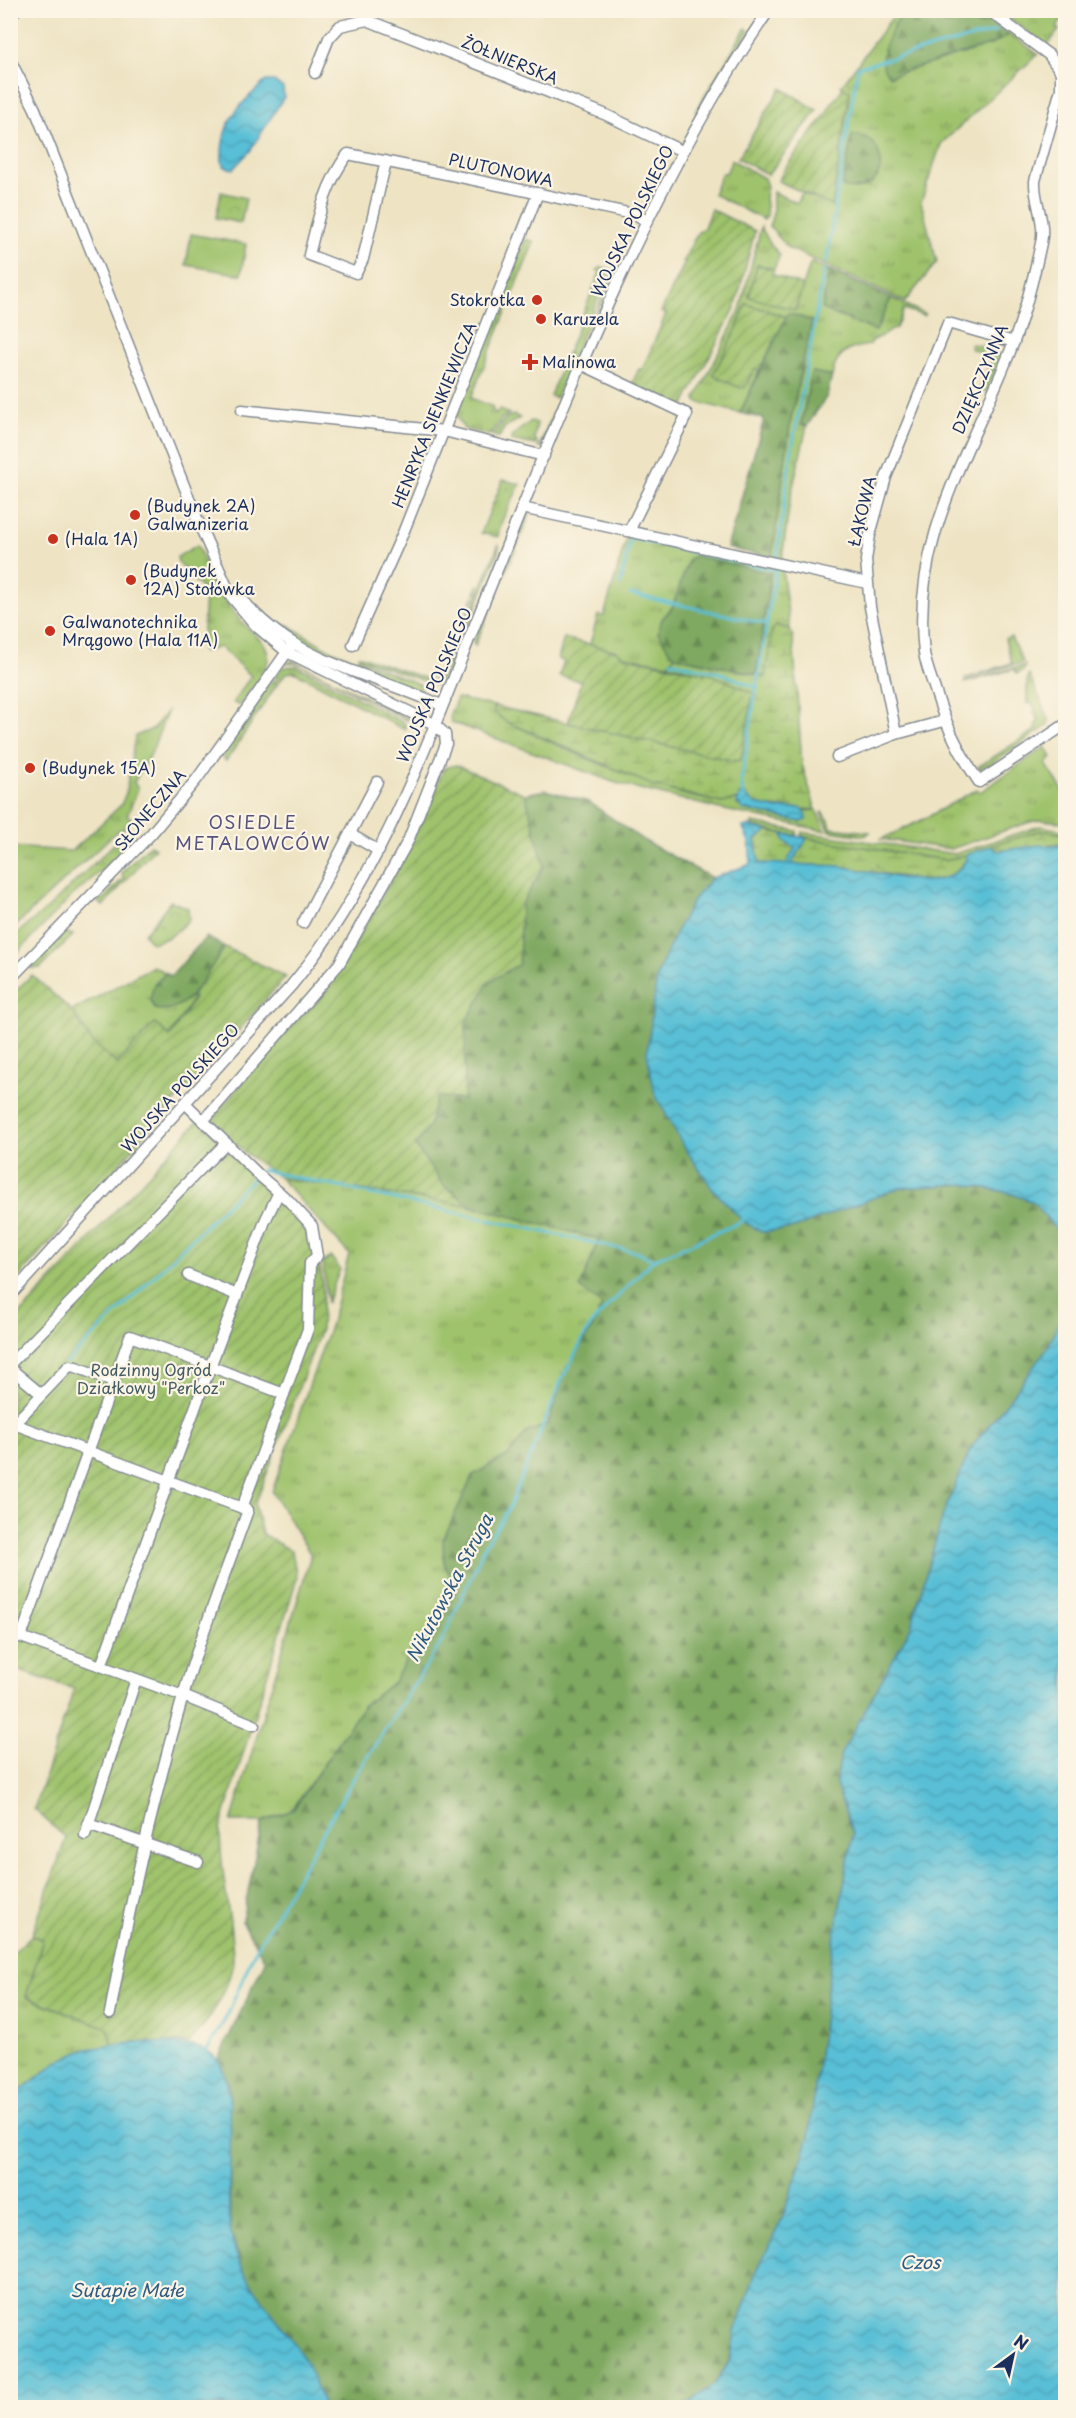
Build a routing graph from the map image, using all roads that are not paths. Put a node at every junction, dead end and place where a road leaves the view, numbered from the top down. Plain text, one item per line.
1 (16, 10) edge
2 (769, 10) edge
3 (988, 10) edge
4 (10, 14) edge
5 (10, 60) edge
6 (315, 73) dead end
7 (682, 151) junction
8 (386, 161) junction
9 (538, 193) junction
10 (646, 221) junction
11 (1014, 342) junction
12 (581, 364) junction
13 (242, 410) dead end
14 (444, 431) junction
15 (544, 456) junction
16 (522, 508) junction
17 (629, 531) junction
18 (867, 583) junction
19 (353, 645) dead end
20 (290, 648) junction
21 (441, 705) junction
22 (944, 721) junction
23 (434, 724) junction
24 (1065, 724) edge
25 (896, 734) junction
26 (837, 757) dead end
27 (377, 782) dead end
28 (350, 834) junction
29 (379, 851) junction
30 (303, 923) dead end
31 (10, 979) edge
32 (186, 1104) junction
33 (203, 1121) junction
34 (226, 1143) junction
35 (279, 1192) junction
36 (188, 1275) dead end
37 (237, 1295) junction
38 (10, 1296) edge
39 (10, 1366) edge
40 (210, 1367) junction
41 (113, 1381) junction
42 (42, 1394) junction
43 (284, 1394) junction
44 (12, 1429) edge
45 (88, 1452) junction
46 (168, 1481) junction
47 (242, 1508) junction
48 (15, 1636) edge
49 (101, 1666) junction
50 (136, 1679) junction
51 (183, 1696) junction
52 (254, 1725) dead end
53 (145, 1843) junction
54 (198, 1862) dead end
55 (110, 2013) dead end

1 - 4 street
2 - 7 street, WOJSKA POLSKIEGO
3 - 11 street, DZIĘKCZYNNA
5 - 20 street
6 - 7 street, ŻOŁNIERSKA
7 - 10 street, WOJSKA POLSKIEGO
8 - 8 street, PLUTONOWA
8 - 9 street, PLUTONOWA
9 - 10 street, PLUTONOWA
9 - 14 street, HENRYKA SIENKIEWICZA
10 - 12 street, WOJSKA POLSKIEGO
11 - 18 street, ŁĄKOWA
11 - 22 street, DZIĘKCZYNNA
12 - 15 street, WOJSKA POLSKIEGO
12 - 17 street
13 - 14 street
14 - 15 street
14 - 19 street, HENRYKA SIENKIEWICZA
15 - 16 street, WOJSKA POLSKIEGO
16 - 17 street
16 - 21 street, WOJSKA POLSKIEGO
17 - 18 street
18 - 25 street, ŁĄKOWA
20 - 21 street
20 - 23 street
20 - 31 street, SŁONECZNA
21 - 23 street, WOJSKA POLSKIEGO
22 - 24 street, DZIĘKCZYNNA
22 - 25 street
23 - 29 street, WOJSKA POLSKIEGO
23 - 33 street
25 - 26 street
27 - 28 street
28 - 29 street
28 - 30 street
29 - 32 street, WOJSKA POLSKIEGO
32 - 33 street
32 - 38 street, WOJSKA POLSKIEGO
33 - 34 street
34 - 35 street
34 - 39 street
35 - 37 street
35 - 43 street
36 - 37 street
37 - 40 street
39 - 42 street
40 - 41 street
40 - 43 street
40 - 46 street
41 - 42 street
41 - 45 street
42 - 44 street
43 - 47 street
44 - 45 street
45 - 46 street
45 - 48 street
46 - 47 street
46 - 49 street
47 - 51 street
48 - 49 street
49 - 50 street
50 - 51 street
50 - 53 street
51 - 52 street
51 - 53 street
53 - 54 street
53 - 55 street

